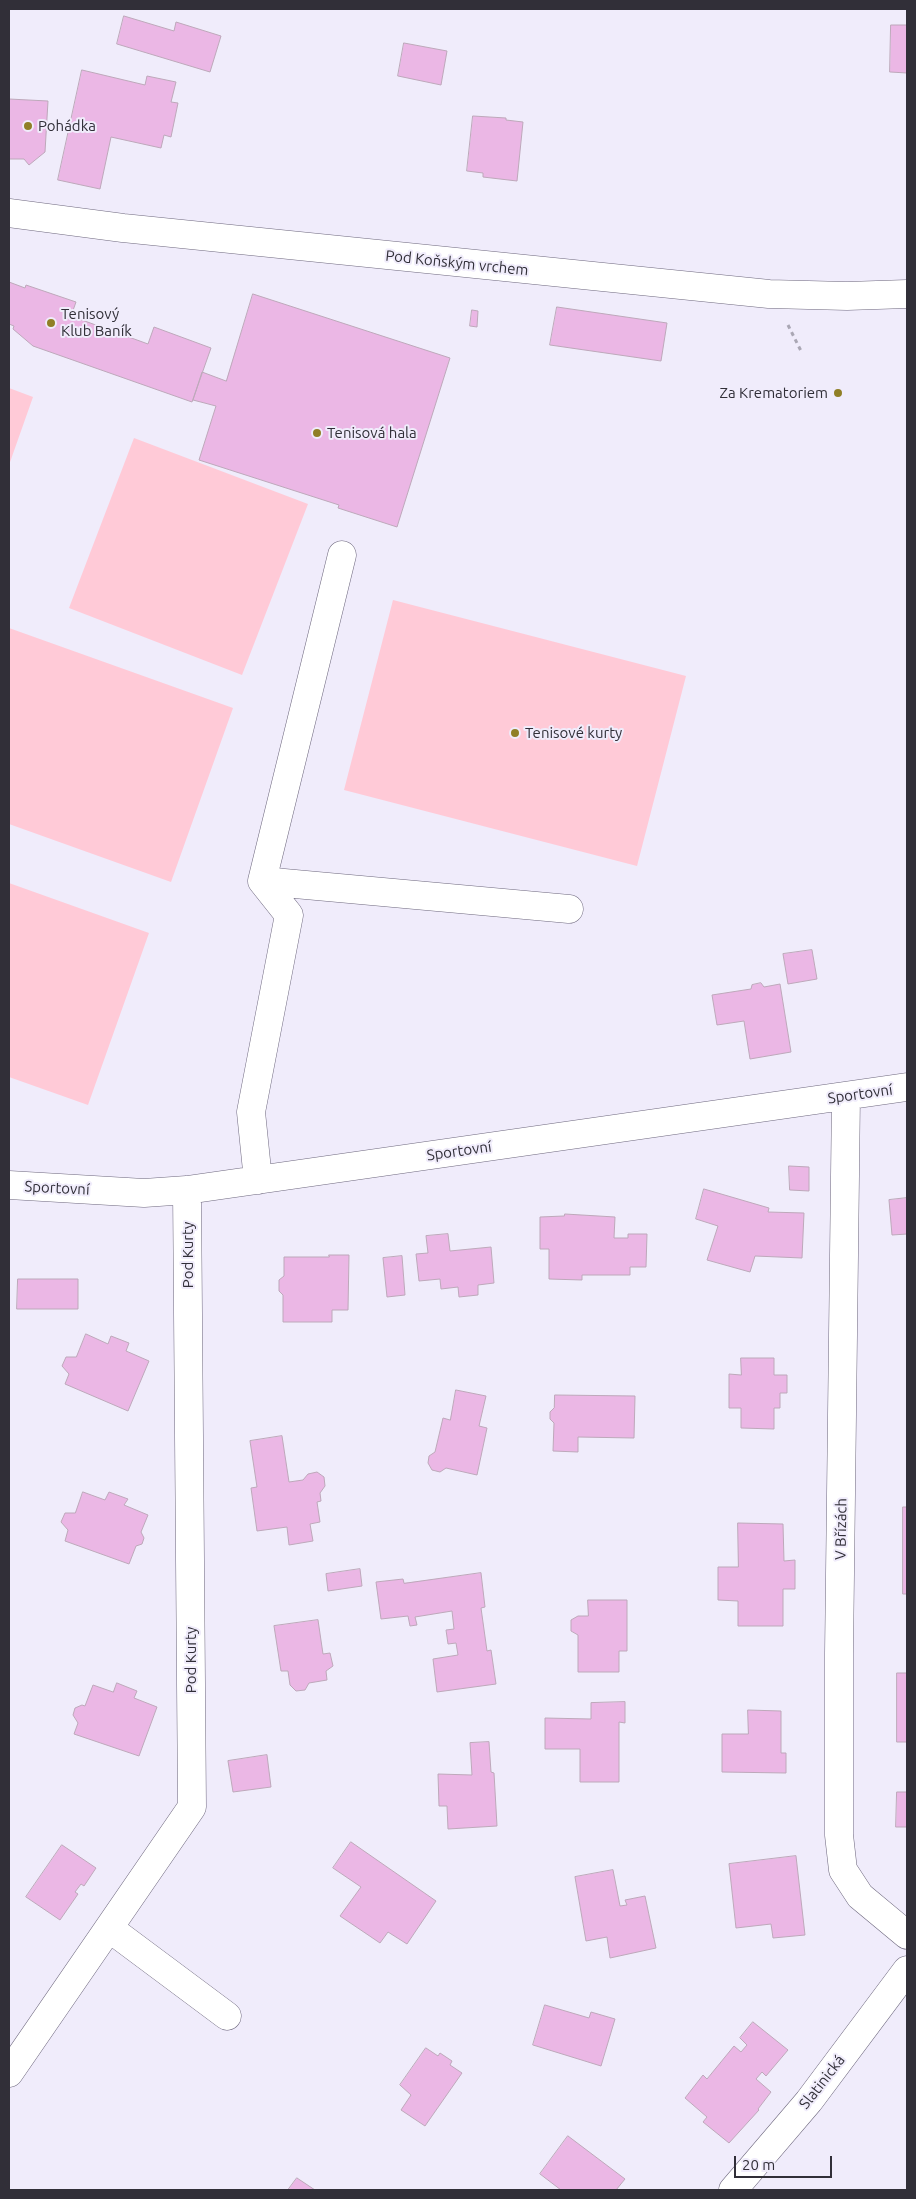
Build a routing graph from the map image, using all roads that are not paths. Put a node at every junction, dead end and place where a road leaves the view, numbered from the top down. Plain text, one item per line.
1 (9, 213) edge
2 (907, 294) edge
3 (342, 555) dead end
4 (262, 880) junction
5 (569, 909) dead end
6 (907, 1087) edge
7 (846, 1096) junction
8 (258, 1180) junction
9 (9, 1185) edge
10 (187, 1190) junction
11 (109, 1928) junction
12 (907, 1935) edge
13 (907, 1970) edge
14 (226, 2016) dead end
15 (9, 2073) edge
16 (733, 2190) edge

1 - 2 street, Pod Koňským vrchem
3 - 4 street
4 - 5 street
4 - 8 street
6 - 7 street, Sportovní
7 - 8 street, Sportovní
7 - 12 street, V Břízách
8 - 10 street, Sportovní
9 - 10 street, Sportovní
10 - 11 street, Pod Kurty
11 - 14 street
11 - 15 street, Pod Kurty
13 - 16 street, Slatinická

